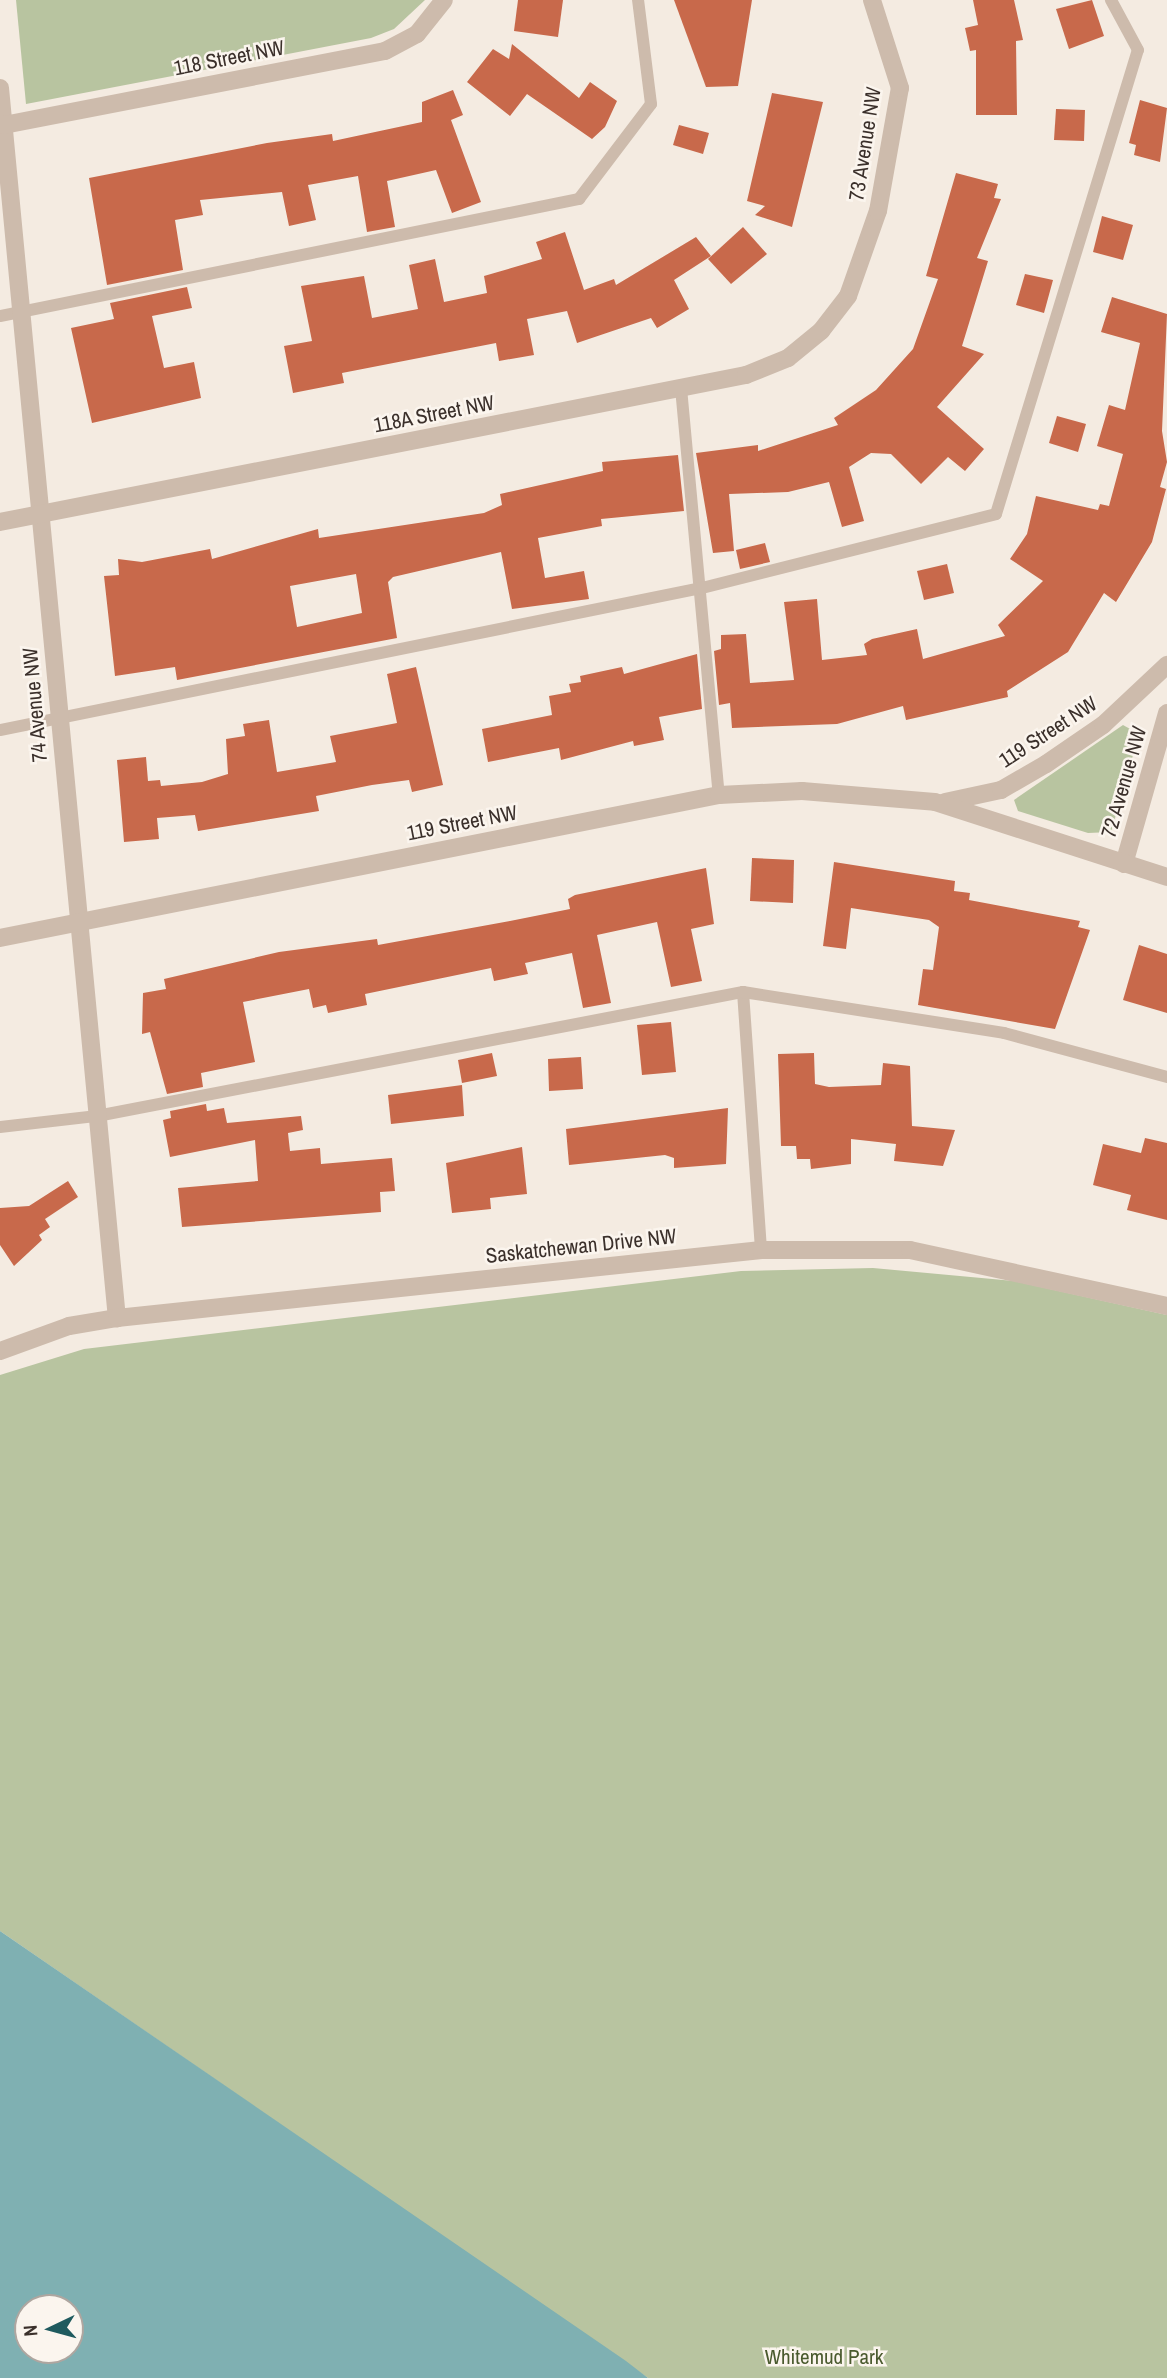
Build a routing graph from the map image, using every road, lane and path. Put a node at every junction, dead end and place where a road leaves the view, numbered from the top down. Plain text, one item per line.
1 (444, 0) edge
2 (638, 0) edge
3 (872, 0) edge
4 (1111, 0) edge
5 (0, 88) edge
6 (4, 125) junction
7 (848, 296) joint
8 (21, 312) junction
9 (0, 316) edge
10 (681, 388) junction
11 (41, 516) junction
12 (0, 522) edge
13 (702, 588) junction
14 (1167, 665) edge
15 (1167, 713) edge
16 (58, 719) junction
17 (0, 730) edge
18 (719, 795) junction
19 (935, 802) junction
20 (1124, 864) junction
21 (1167, 877) edge
22 (77, 924) junction
23 (0, 938) edge
24 (743, 992) junction
25 (1167, 1077) edge
26 (97, 1116) junction
27 (0, 1127) edge
28 (761, 1250) junction
29 (1167, 1306) edge
30 (117, 1318) junction
31 (0, 1351) edge

1 - 6 street, 118 Street NW
2 - 8 lane
3 - 7 street, 73 Avenue NW
4 - 13 lane
5 - 6 street, 74 Avenue NW
6 - 8 street, 74 Avenue NW
7 - 10 street, 118A Street NW
8 - 9 lane
8 - 11 street, 74 Avenue NW
10 - 11 street, 118A Street NW
10 - 13 lane
11 - 12 street, 118A Street NW
11 - 16 street, 74 Avenue NW
13 - 16 lane
13 - 18 lane
14 - 19 street, 119 Street NW
15 - 20 street, 72 Avenue NW
16 - 17 lane
16 - 22 street, 74 Avenue NW
18 - 19 street, 119 Street NW
18 - 22 street, 119 Street NW
19 - 20 street, 119 Street NW
20 - 21 street, 119 Street NW
22 - 23 street, 119 Street NW
22 - 26 street, 74 Avenue NW
24 - 25 lane
24 - 26 lane
24 - 28 lane
26 - 27 lane
26 - 30 street, 74 Avenue NW
28 - 29 street, Saskatchewan Drive NW
28 - 30 street, Saskatchewan Drive NW
30 - 31 street, Saskatchewan Drive NW

